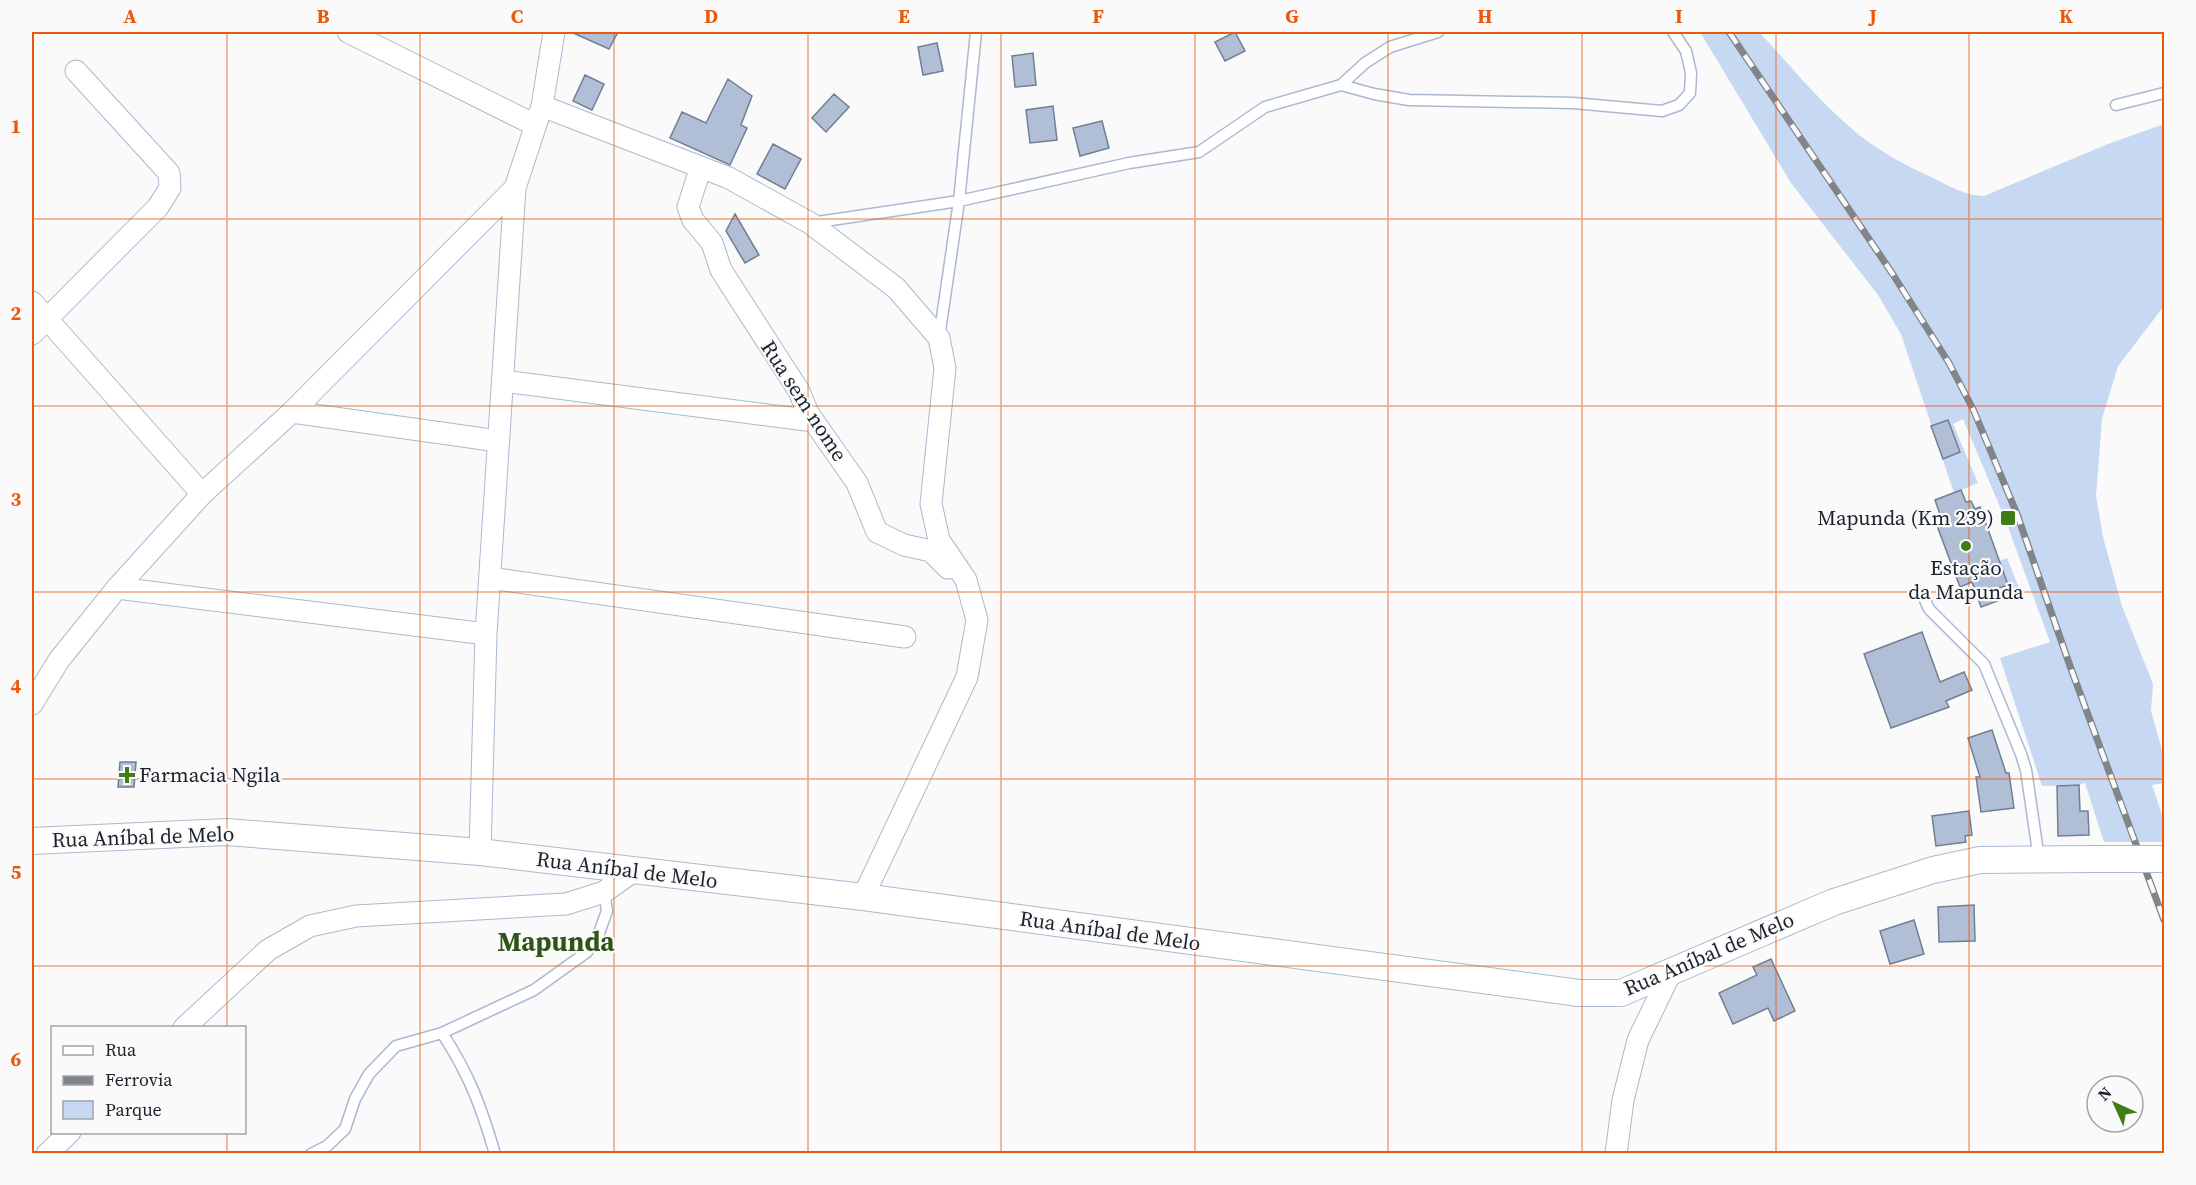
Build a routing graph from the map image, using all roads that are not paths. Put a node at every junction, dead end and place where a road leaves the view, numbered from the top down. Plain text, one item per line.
1 (348, 32) edge
2 (554, 32) edge
3 (976, 32) edge
4 (1438, 32) edge
5 (1673, 32) edge
6 (76, 71) dead end
7 (1341, 85) junction
8 (2164, 93) edge
9 (2116, 105) dead end
10 (538, 116) junction
11 (698, 176) dead end
12 (515, 188) junction
13 (959, 201) junction
14 (810, 223) junction
15 (32, 302) edge
16 (39, 327) edge
17 (939, 338) junction
18 (503, 381) junction
19 (292, 412) junction
20 (806, 420) dead end
21 (498, 441) junction
22 (202, 494) junction
23 (490, 578) junction
24 (968, 587) junction
25 (117, 588) junction
26 (1924, 600) dead end
27 (486, 634) junction
28 (905, 637) dead end
29 (32, 704) edge
30 (32, 841) edge
31 (480, 852) junction
32 (2039, 859) junction
33 (2164, 859) edge
34 (635, 870) junction
35 (604, 892) junction
36 (863, 897) junction
37 (1671, 972) junction
38 (186, 1026) edge
39 (442, 1033) junction
40 (68, 1134) edge
41 (47, 1154) edge
42 (311, 1154) edge
43 (495, 1154) edge
44 (1616, 1154) edge

1 - 10 street
2 - 10 street
3 - 13 lane
4 - 7 lane
5 - 7 lane
6 - 16 street
7 - 13 lane
8 - 9 lane
10 - 12 street
10 - 14 street
11 - 24 street, Rua sem nome
12 - 18 street
12 - 19 street
13 - 14 lane
13 - 17 lane
14 - 17 street
15 - 16 street
16 - 22 street
17 - 24 street
18 - 20 street
18 - 21 street
19 - 21 street
19 - 22 street
21 - 23 street
22 - 25 street
23 - 27 street
23 - 28 street
24 - 36 street
25 - 27 street
25 - 29 street
26 - 32 lane
27 - 31 street
30 - 31 street, Rua Aníbal de Melo
31 - 34 street, Rua Aníbal de Melo
32 - 33 street, Rua Aníbal de Melo, bridge
32 - 37 street, Rua Aníbal de Melo
34 - 35 street
34 - 36 street, Rua Aníbal de Melo
35 - 38 street
35 - 39 lane
36 - 37 street, Rua Aníbal de Melo
37 - 44 street
39 - 42 lane
39 - 43 lane
40 - 41 street

